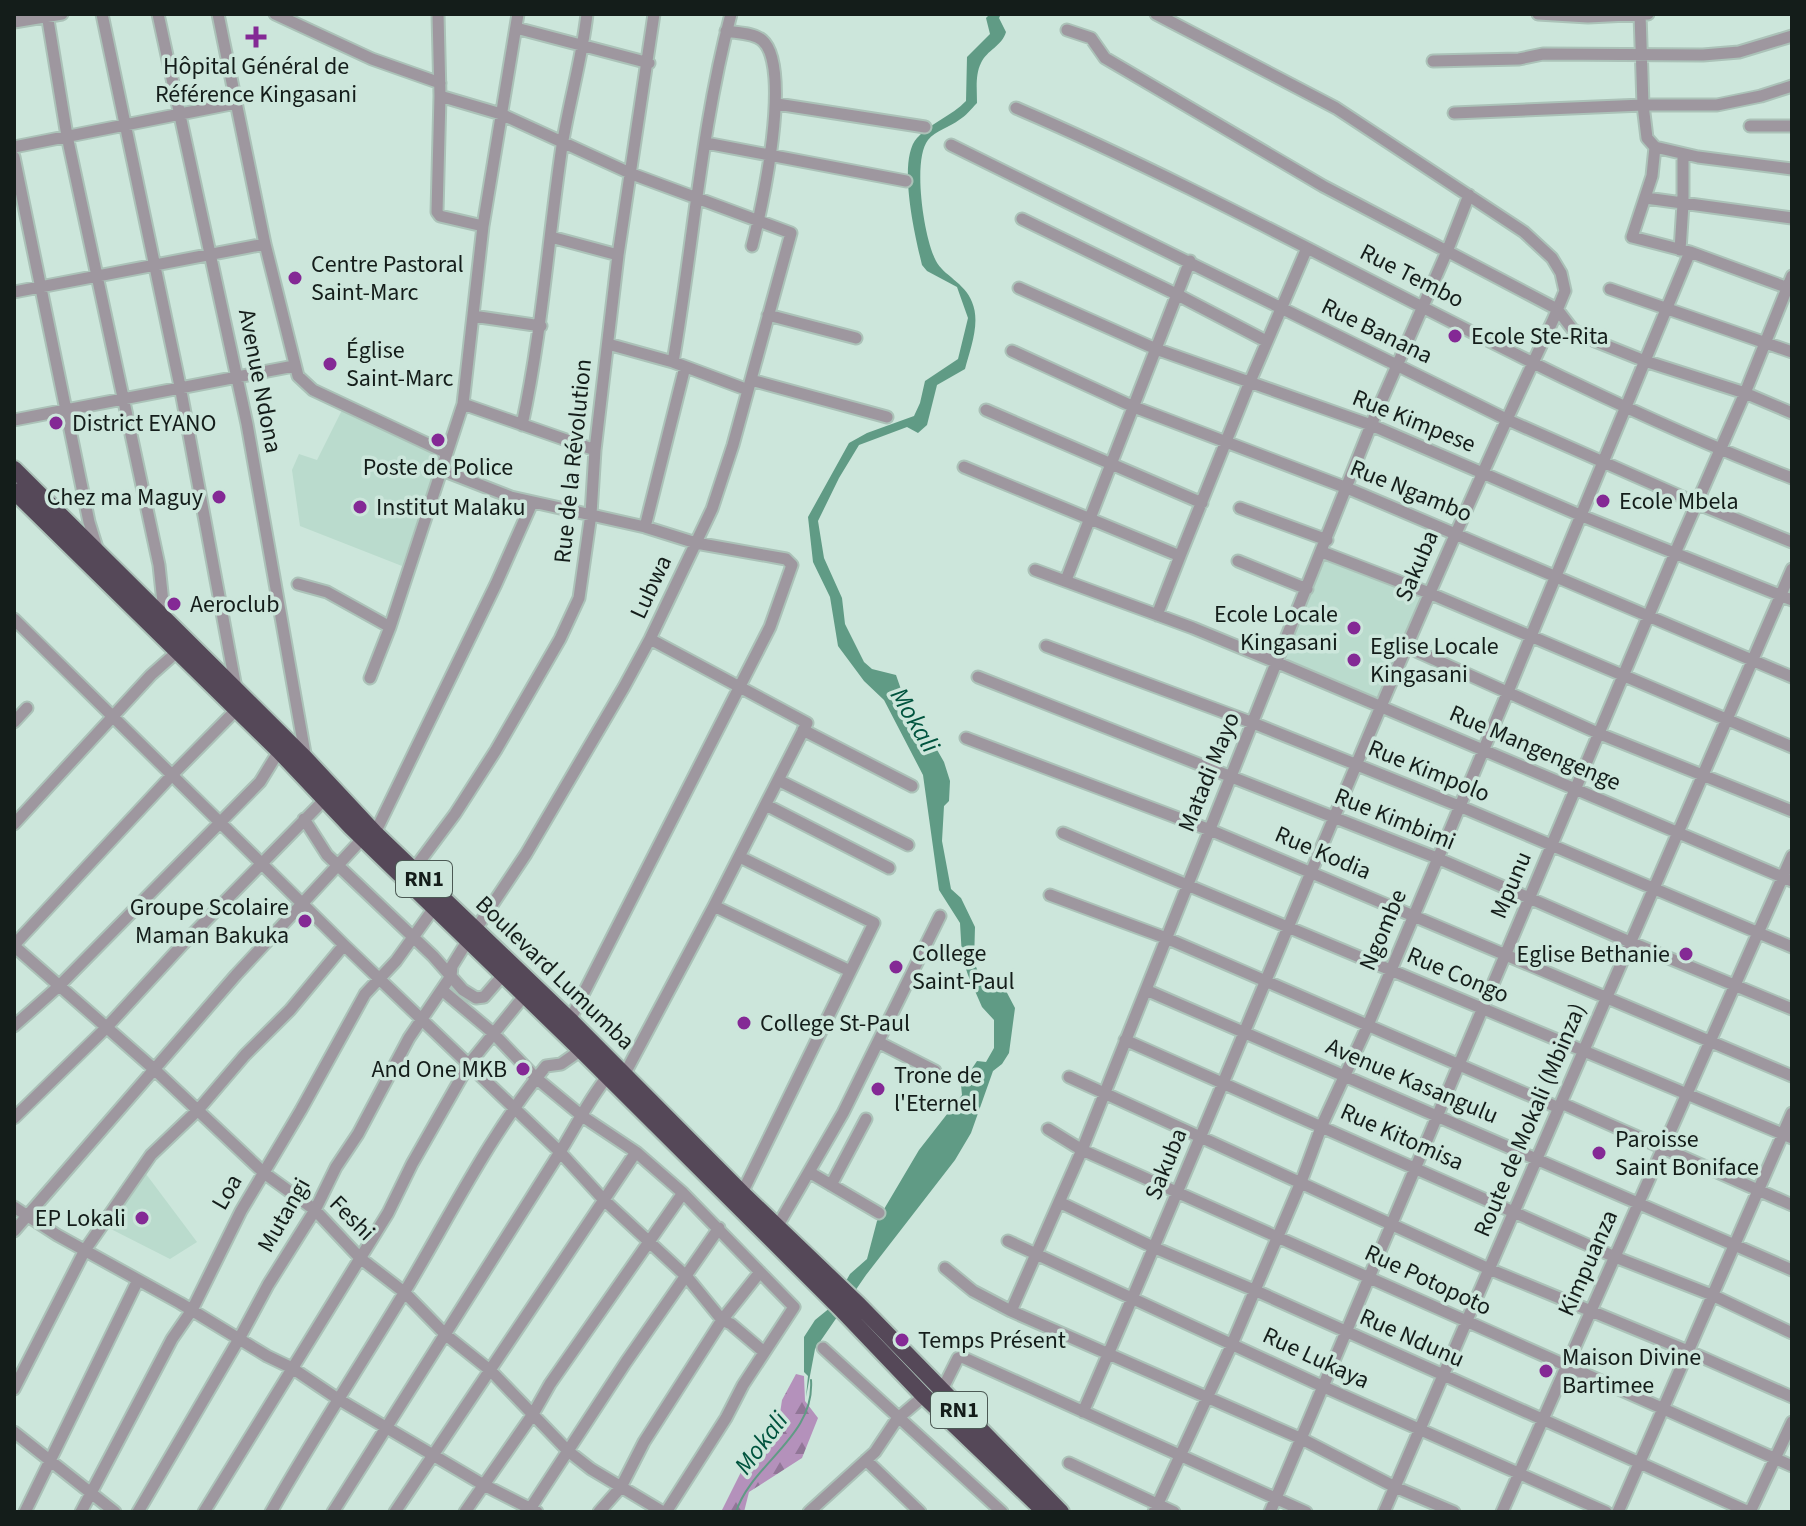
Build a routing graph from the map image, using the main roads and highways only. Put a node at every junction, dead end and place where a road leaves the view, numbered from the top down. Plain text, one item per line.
1 (14, 469) edge
2 (14, 491) edge
3 (65, 530) junction
4 (162, 624) junction
5 (235, 701) junction
6 (369, 835) junction
7 (472, 934) junction
8 (508, 973) junction
9 (616, 1079) junction
10 (833, 1291) junction
11 (853, 1311) junction
12 (1045, 1512) edge
13 (1061, 1512) edge

1 - 3 highway, Boulevard Lumumba / RN1
2 - 3 highway, Boulevard Lumumba / RN1
3 - 4 highway, Boulevard Lumumba / RN1
3 - 4 highway, Boulevard Lumumba / RN1
4 - 5 highway, Boulevard Lumumba / RN1
4 - 5 highway, Boulevard Lumumba / RN1
5 - 6 highway, Boulevard Lumumba / RN1
5 - 6 highway, Boulevard Lumumba / RN1
6 - 7 highway, Boulevard Lumumba / RN1
6 - 7 highway, Boulevard Lumumba / RN1
7 - 8 highway, Boulevard Lumumba / RN1
8 - 9 highway, Boulevard Lumumba / RN1
8 - 9 highway, Boulevard Lumumba / RN1
9 - 10 highway, Boulevard Lumumba / RN1
9 - 10 highway, Boulevard Lumumba / RN1
10 - 11 highway, Boulevard Lumumba / RN1
11 - 12 highway, Boulevard Lumumba / RN1
11 - 13 highway, Boulevard Lumumba / RN1

